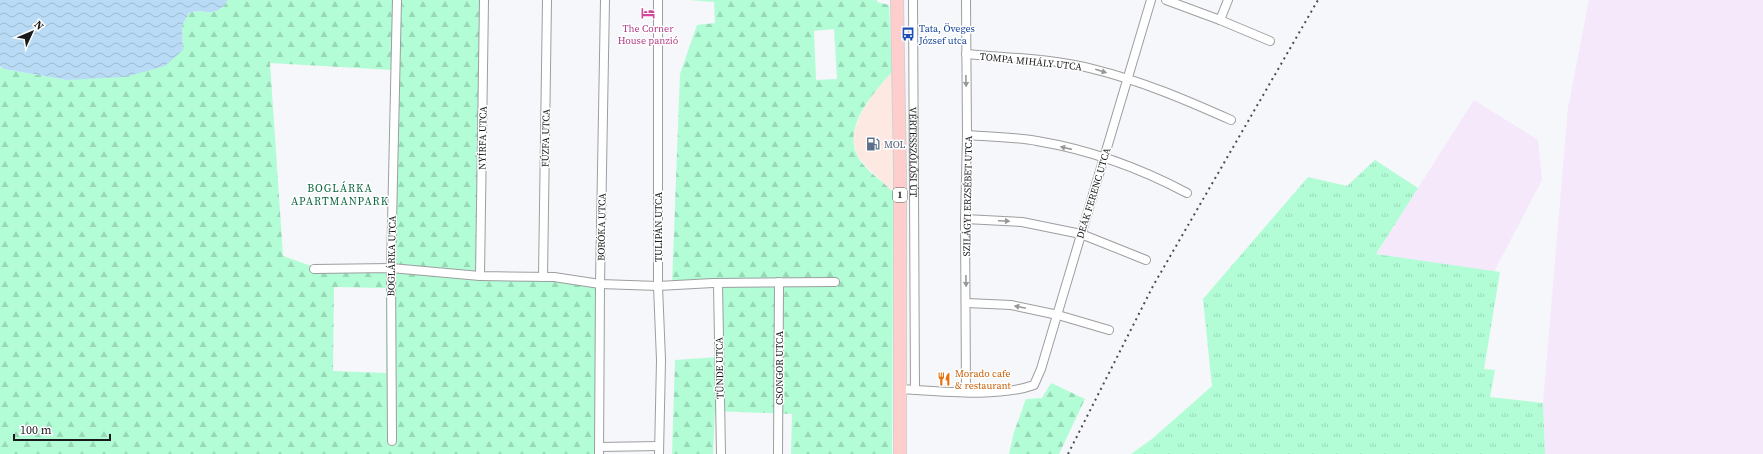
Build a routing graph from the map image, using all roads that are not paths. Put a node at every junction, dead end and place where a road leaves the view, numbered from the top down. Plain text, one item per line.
1 (397, 0) edge
2 (484, 0) edge
3 (547, 0) edge
4 (605, 0) edge
5 (658, 0) edge
6 (897, 0) edge
7 (913, 0) edge
8 (966, 0) edge
9 (1151, 0) edge
10 (1166, 0) edge
11 (1228, 0) edge
12 (1220, 20) junction
13 (1270, 41) dead end
14 (966, 54) junction
15 (1128, 79) junction
16 (1231, 120) dead end
17 (967, 135) junction
18 (1104, 156) junction
19 (1187, 193) dead end
20 (965, 219) junction
21 (1081, 234) junction
22 (1146, 260) dead end
23 (391, 268) junction
24 (314, 269) dead end
25 (480, 276) junction
26 (543, 277) junction
27 (779, 282) junction
28 (835, 282) dead end
29 (718, 283) junction
30 (600, 284) junction
31 (658, 286) junction
32 (966, 302) junction
33 (915, 304) junction
34 (899, 305) junction
35 (1058, 315) junction
36 (1110, 330) dead end
37 (900, 389) junction
38 (915, 390) junction
39 (966, 392) junction
40 (392, 441) dead end
41 (659, 450) edge
42 (599, 451) edge
43 (721, 454) edge
44 (778, 454) edge
45 (900, 454) edge

1 - 23 street, BOGLÁRKA UTCA
2 - 25 street, NYÍRFA UTCA
3 - 26 street, FŰZFA UTCA
4 - 30 street, BORÓKA UTCA
5 - 31 street, TULIPÁN UTCA
6 - 34 main road, VÉRTESSZŐLŐSI ÚT / 1
7 - 33 street, VÉRTESSZŐLŐSI ÚT
8 - 14 street, SZILÁGYI ERZSÉBET UTCA
9 - 15 street, DEÁK FERENC UTCA
10 - 12 street
11 - 12 street
12 - 13 street
14 -> 15 street, TOMPA MIHÁLY UTCA
14 -> 17 street, SZILÁGYI ERZSÉBET UTCA
15 - 16 street, TOMPA MIHÁLY UTCA
15 - 18 street, DEÁK FERENC UTCA
18 -> 17 street
17 - 20 street, SZILÁGYI ERZSÉBET UTCA
18 - 19 street
18 - 21 street, DEÁK FERENC UTCA
20 -> 21 street
20 -> 32 street, SZILÁGYI ERZSÉBET UTCA
21 - 22 street
21 - 35 street, DEÁK FERENC UTCA
23 - 24 street
23 - 25 street
23 - 40 street, BOGLÁRKA UTCA
25 - 26 street
26 - 30 street
27 - 28 street
27 - 29 street
27 - 44 street, CSONGOR UTCA
29 - 31 street
29 - 43 street, TÜNDE UTCA
30 - 31 street
30 - 42 street, BORÓKA UTCA
31 - 41 street, TULIPÁN UTCA
35 -> 32 street
32 - 39 street, SZILÁGYI ERZSÉBET UTCA
33 - 34 street
33 - 38 street, VÉRTESSZŐLŐSI ÚT
34 - 37 main road, VÉRTESSZŐLŐSI ÚT / 1
35 - 36 street
35 - 39 street, DEÁK FERENC UTCA
37 - 38 street
37 - 45 main road, VÉRTESSZŐLŐSI ÚT / 1
38 - 39 street
41 - 42 street

